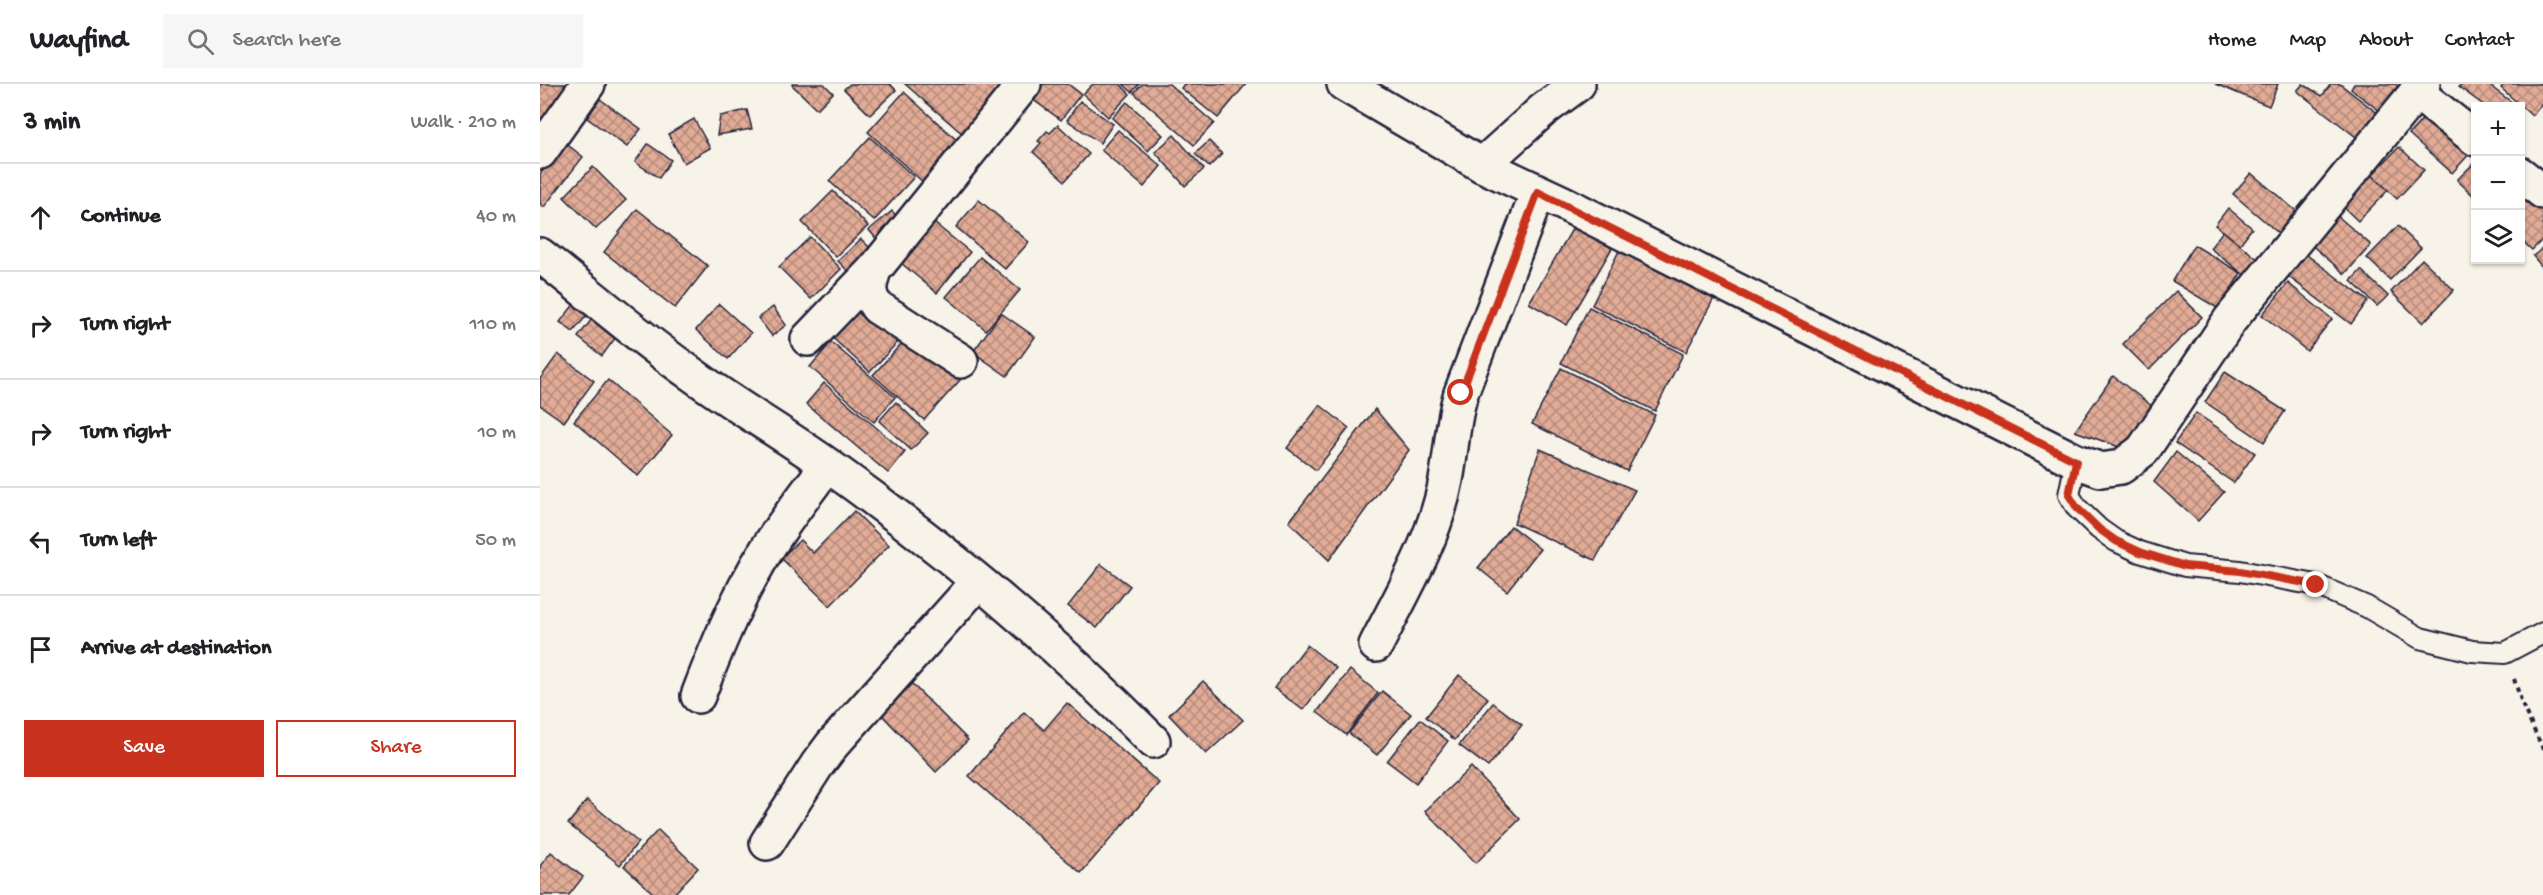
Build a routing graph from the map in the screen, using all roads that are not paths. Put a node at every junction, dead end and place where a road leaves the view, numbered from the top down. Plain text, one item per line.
1 (588, 84) edge
2 (1024, 84) edge
3 (1344, 84) edge
4 (1578, 84) edge
5 (2420, 88) edge
6 (2471, 135) edge
7 (540, 152) edge
8 (1482, 165) junction
9 (2525, 178) edge
10 (1538, 192) junction
11 (2543, 192) edge
12 (540, 255) edge
13 (874, 270) junction
14 (808, 339) dead end
15 (961, 361) dead end
16 (2076, 461) junction
17 (827, 465) junction
18 (978, 582) junction
19 (2543, 633) edge
20 (1376, 645) dead end
21 (698, 696) dead end
22 (1153, 741) dead end
23 (767, 843) dead end

1 - 7 street
2 - 13 street
3 - 8 street
4 - 8 street
5 - 6 street
5 - 16 street
8 - 10 street
9 - 11 street
10 - 16 street
10 - 20 street
12 - 17 street
13 - 14 street
13 - 15 street
16 - 19 lane
17 - 18 street
17 - 21 street
18 - 22 street
18 - 23 street

